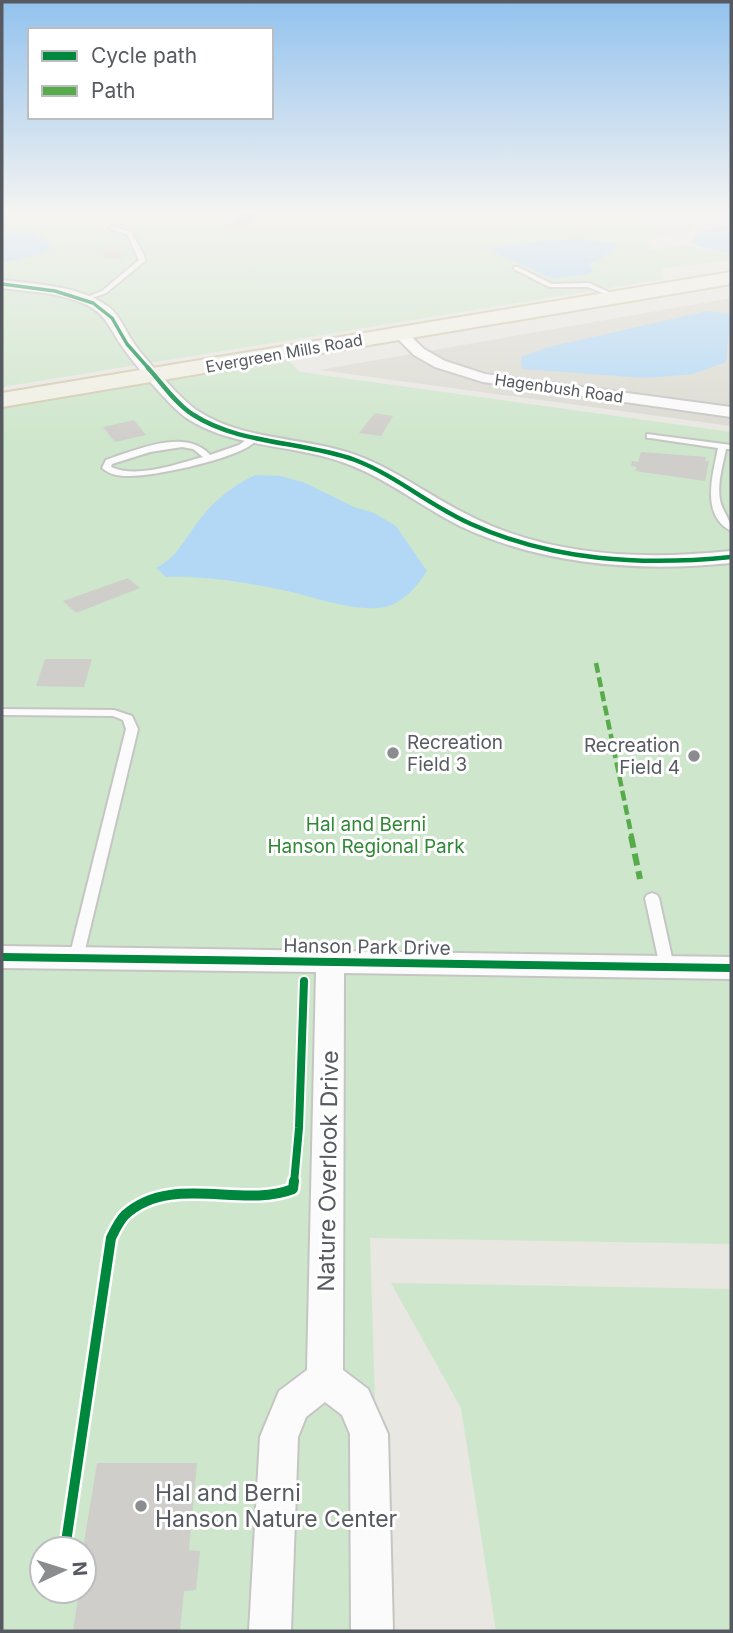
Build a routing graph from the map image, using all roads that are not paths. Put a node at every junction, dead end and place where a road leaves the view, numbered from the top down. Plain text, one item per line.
1 (42, 290) edge
2 (106, 290) edge
3 (602, 290) edge
4 (654, 290) edge
5 (617, 296) junction
6 (86, 300) junction
7 (399, 333) junction
8 (155, 376) junction
9 (2, 400) edge
10 (731, 412) edge
11 (257, 436) junction
12 (650, 436) dead end
13 (727, 446) edge
14 (208, 458) junction
15 (718, 475) junction
16 (731, 477) edge
17 (731, 528) edge
18 (731, 557) edge
19 (2, 712) edge
20 (652, 898) dead end
21 (2, 957) edge
22 (76, 958) junction
23 (330, 963) junction
24 (667, 967) junction
25 (731, 968) edge
26 (325, 1379) junction
27 (270, 1631) edge
28 (372, 1631) edge

1 - 6 street
2 - 6 lane
3 - 5 lane
4 - 5 main road, Evergreen Mills Road
5 - 7 main road, Evergreen Mills Road
6 - 8 street
7 - 8 main road, Evergreen Mills Road
7 - 10 street, Hagenbush Road
8 - 9 main road, Evergreen Mills Road
8 - 11 street
11 - 14 lane
11 - 18 street
12 - 13 lane
13 - 15 lane
14 - 14 lane
15 - 16 lane
15 - 17 lane
19 - 22 lane
20 - 24 lane
21 - 22 street, Hanson Park Drive
22 - 23 street, Hanson Park Drive
23 - 24 street, Hanson Park Drive
23 - 26 street, Nature Overlook Drive
24 - 25 street, Hanson Park Drive
26 - 27 street
26 - 28 street

